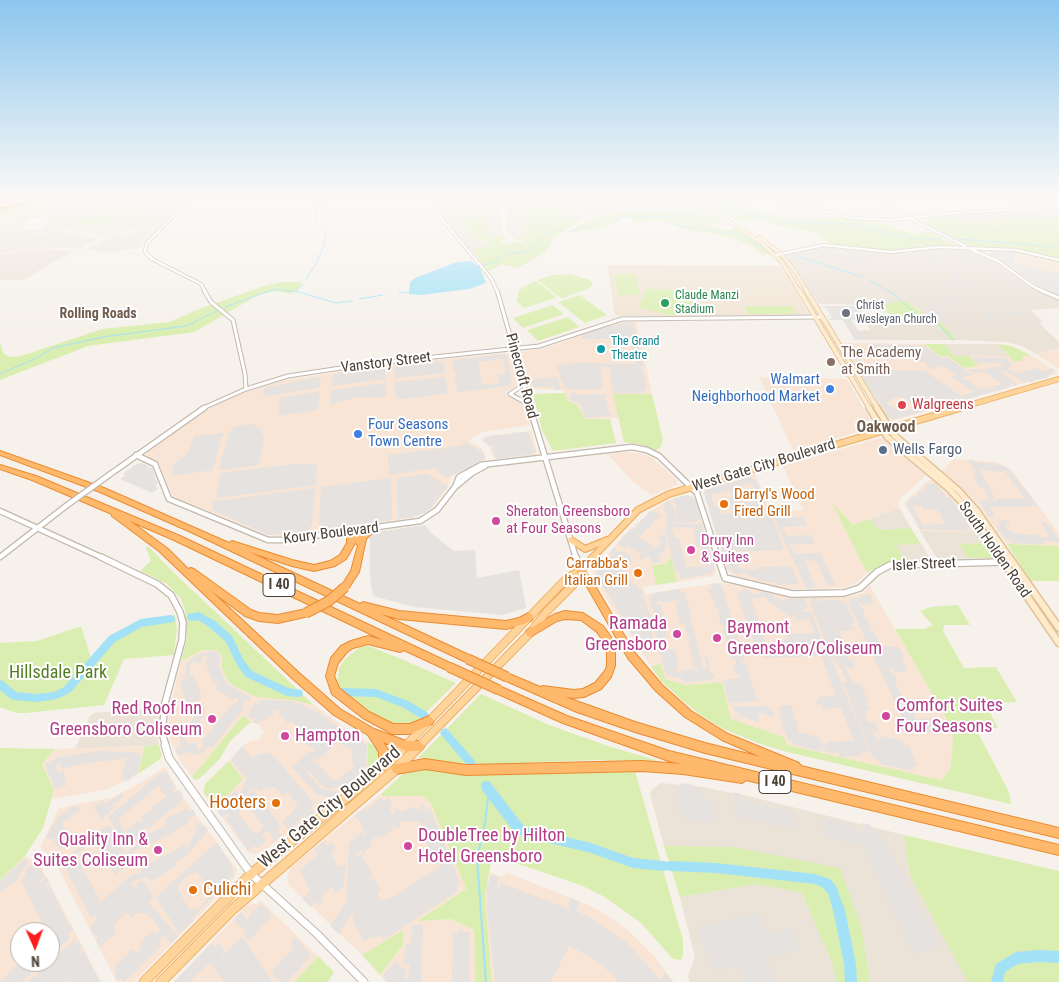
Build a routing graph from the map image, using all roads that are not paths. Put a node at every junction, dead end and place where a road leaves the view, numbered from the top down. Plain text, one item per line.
1 (148, 242) edge
2 (461, 242) edge
3 (760, 242) edge
4 (766, 242) edge
5 (956, 242) edge
6 (968, 248) junction
7 (781, 254) junction
8 (776, 255) junction
9 (1059, 260) edge
10 (1059, 298) edge
11 (816, 317) junction
12 (822, 317) junction
13 (514, 350) junction
14 (848, 371) junction
15 (855, 371) junction
16 (1059, 379) edge
17 (523, 381) junction
18 (246, 389) junction
19 (529, 404) junction
20 (890, 429) junction
21 (883, 431) junction
22 (0, 454) edge
23 (136, 455) junction
24 (546, 458) junction
25 (0, 467) edge
26 (691, 487) junction
27 (107, 508) junction
28 (0, 511) edge
29 (38, 527) junction
30 (373, 528) junction
31 (194, 530) junction
32 (355, 531) junction
33 (609, 539) junction
34 (571, 540) junction
35 (162, 549) junction
36 (360, 551) junction
37 (0, 557) edge
38 (1004, 562) junction
39 (1014, 562) junction
40 (580, 571) junction
41 (725, 578) joint
42 (335, 597) junction
43 (529, 617) junction
44 (1059, 628) edge
45 (530, 633) junction
46 (1059, 643) edge
47 (446, 666) junction
48 (534, 690) junction
49 (430, 721) junction
50 (371, 732) junction
51 (406, 746) junction
52 (419, 746) junction
53 (384, 767) junction
54 (396, 769) junction
55 (824, 776) junction
56 (824, 793) junction
57 (1059, 833) edge
58 (1059, 850) edge
59 (251, 874) junction
60 (261, 883) junction
61 (144, 982) edge
62 (161, 982) edge
63 (364, 982) edge

1 - 18 street
2 - 13 street, Pinecroft Road
3 - 8 main road, South Holden Road
4 - 7 main road, South Holden Road
5 - 6 street
6 - 7 street
6 - 9 street
6 - 10 street
7 - 8 street
7 - 12 main road, South Holden Road
8 - 11 main road, South Holden Road
11 - 12 street, Vanstory Street
11 - 13 street, Vanstory Street
11 - 14 main road, South Holden Road
12 - 15 main road, South Holden Road
13 - 17 street, Pinecroft Road
13 - 18 street, Vanstory Street
14 - 15 street
14 - 21 main road, South Holden Road
15 - 20 main road, South Holden Road
16 - 20 main road, West Gate City Boulevard
17 - 19 street, Pinecroft Road
17 - 19 street
18 - 23 street, Vanstory Street
19 - 24 street, Pinecroft Road
20 - 21 main road, West Gate City Boulevard
20 - 39 main road, South Holden Road
21 - 26 main road, West Gate City Boulevard
21 - 38 main road, South Holden Road
22 - 31 highway, I 40
23 - 29 street, Vanstory Street, bridge
23 - 32 street, Koury Boulevard
24 - 26 street, Koury Boulevard
24 - 30 street, Koury Boulevard
24 - 34 street, Pinecroft Road
25 - 27 highway, I 40
26 - 33 main road, West Gate City Boulevard
26 - 41 street, Koury Boulevard
27 - 35 highway
27 - 47 highway, I 40
28 - 29 street
29 - 37 street, Vanstory Street
29 - 59 street
30 - 32 street, Koury Boulevard
30 - 36 highway
31 - 32 highway
31 - 42 highway, I 40
32 - 36 highway
33 - 34 main road
33 - 40 main road, West Gate City Boulevard
34 - 40 street, Pinecroft Road
35 - 36 highway, bridge
35 - 50 highway
38 - 39 street, Isler Street
38 - 41 street, Isler Street
38 - 46 main road, South Holden Road
39 - 44 main road, South Holden Road
40 - 43 main road, West Gate City Boulevard
40 - 45 main road, West Gate City Boulevard
40 - 55 highway
42 - 43 highway
42 - 48 highway, I 40, bridge
43 - 49 main road, West Gate City Boulevard
45 - 48 highway
45 - 52 main road, West Gate City Boulevard
47 - 49 highway
47 - 56 highway, I 40, bridge
48 - 55 highway, I 40
49 - 51 main road, West Gate City Boulevard
50 - 51 highway
50 - 53 highway
51 - 52 highway
51 - 53 main road, West Gate City Boulevard
52 - 54 main road, West Gate City Boulevard
53 - 59 main road, West Gate City Boulevard
54 - 56 highway
54 - 60 main road, West Gate City Boulevard
55 - 57 highway, I 40
56 - 58 highway, I 40
59 - 60 street
59 - 61 main road, West Gate City Boulevard
60 - 62 main road, West Gate City Boulevard
60 - 63 street

